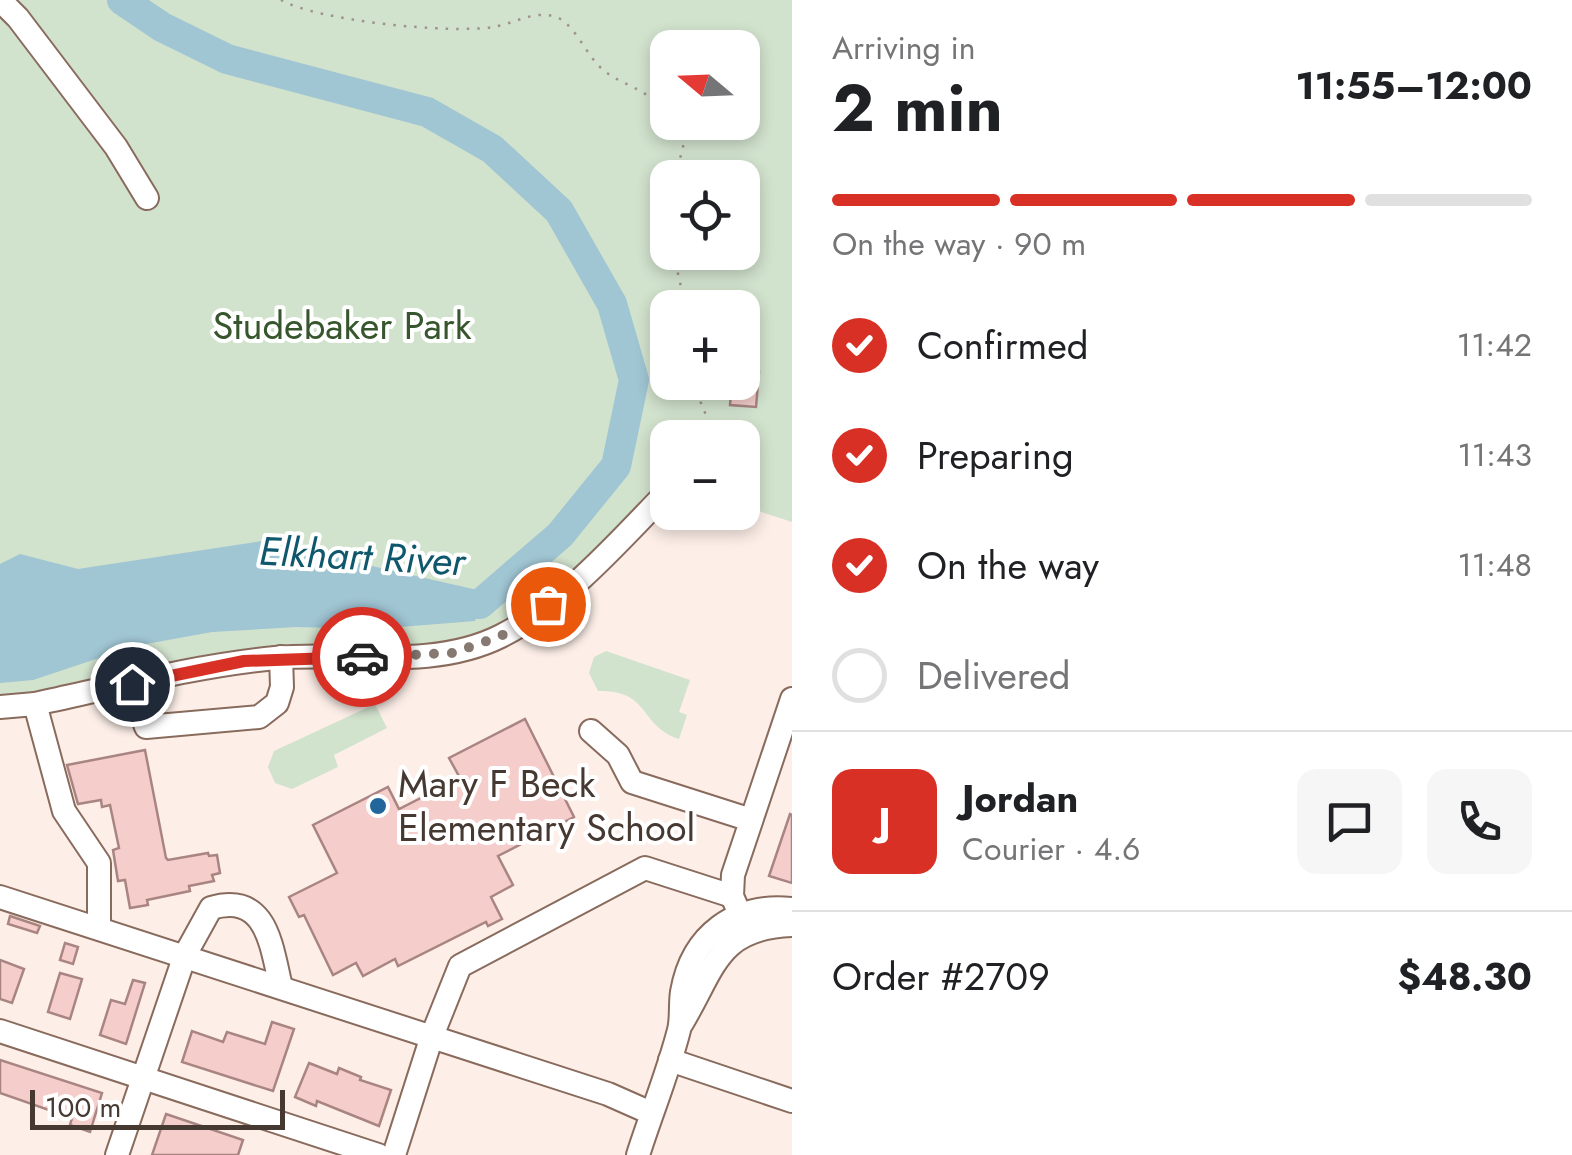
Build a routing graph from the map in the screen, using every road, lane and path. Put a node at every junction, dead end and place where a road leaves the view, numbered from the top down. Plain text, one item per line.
1 (0, 0) edge
2 (281, 0) edge
3 (650, 95) edge
4 (146, 198) dead end
5 (650, 509) edge
6 (281, 657) junction
7 (132, 684) junction
8 (792, 700) edge
9 (35, 704) junction
10 (0, 707) edge
11 (591, 731) dead end
12 (752, 820) junction
13 (2, 906) edge
14 (792, 909) edge
15 (739, 914) junction
16 (792, 925) edge
17 (99, 928) junction
18 (185, 955) junction
19 (281, 986) junction
20 (0, 1032) edge
21 (432, 1036) junction
22 (670, 1060) junction
23 (144, 1078) junction
24 (792, 1101) edge
25 (652, 1113) junction
26 (117, 1155) edge
27 (378, 1155) edge
28 (394, 1155) edge
29 (638, 1155) edge

1 - 4 street
2 - 3 path
5 - 6 street
6 - 7 street
6 - 7 street
7 - 9 street
8 - 12 street
9 - 10 street
9 - 17 street
11 - 12 street
12 - 15 street
13 - 17 street
14 - 15 street
15 - 16 street
15 - 21 street
15 - 22 street
17 - 18 street
18 - 19 street
18 - 19 street
18 - 23 street
19 - 21 street
20 - 23 street
21 - 25 street
21 - 28 street
22 - 24 street
22 - 25 street
23 - 26 street
23 - 27 street
25 - 29 street

